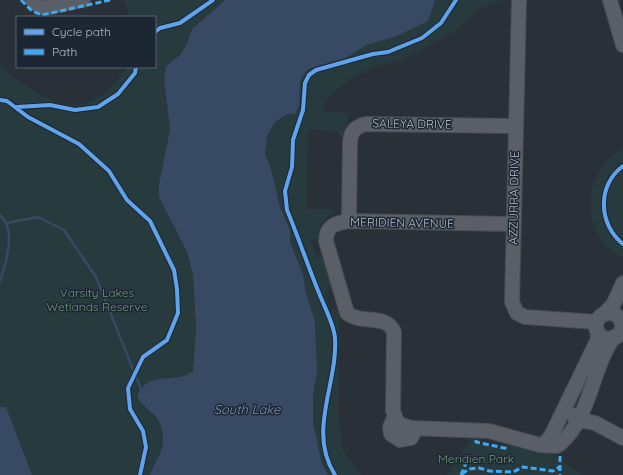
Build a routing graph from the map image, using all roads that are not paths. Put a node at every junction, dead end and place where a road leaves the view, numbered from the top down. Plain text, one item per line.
1 (32, 0) edge
2 (83, 0) edge
3 (519, 0) edge
4 (610, 0) edge
5 (623, 45) edge
6 (516, 126) junction
7 (349, 221) junction
8 (514, 224) junction
9 (623, 283) edge
10 (599, 322) junction
11 (620, 326) edge
12 (565, 409) junction
13 (579, 420) junction
14 (623, 438) edge
15 (540, 444) junction

1 - 2 street
3 - 6 street, AZZURRA DRIVE
4 - 5 street
6 - 7 street, SALEYA DRIVE
6 - 8 street, AZZURRA DRIVE
7 - 8 street, MERIDIEN AVENUE
7 - 15 street, MERIDIEN AVENUE
8 - 10 street, AZZURRA DRIVE
9 - 10 street
10 - 11 street
10 - 11 street
10 - 12 street
11 - 13 street, MERIDIEN AVENUE
12 - 13 street
12 - 15 street
13 - 14 street
13 - 15 street, MERIDIEN AVENUE

